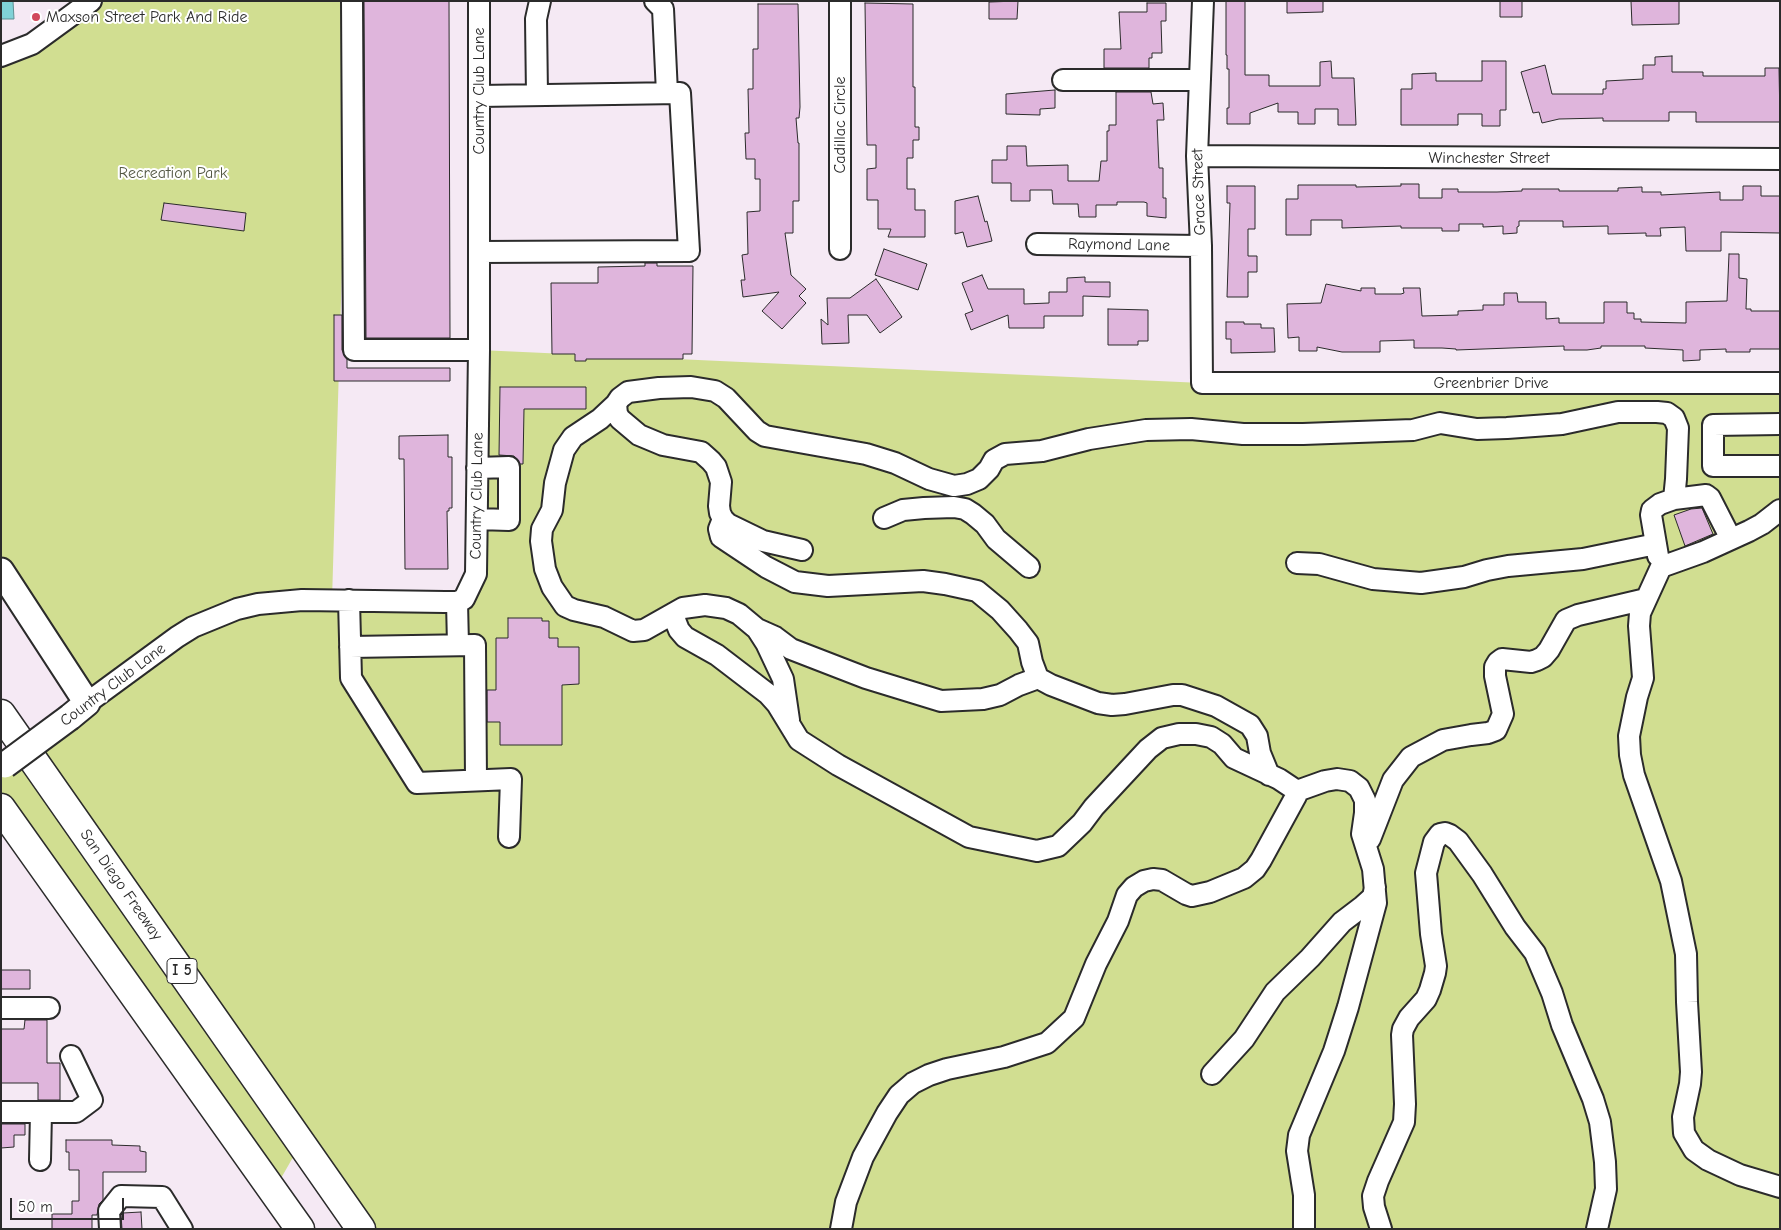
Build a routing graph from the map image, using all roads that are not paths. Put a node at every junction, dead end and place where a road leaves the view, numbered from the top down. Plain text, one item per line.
1 (92, 1) edge
2 (352, 1) edge
3 (479, 1) edge
4 (540, 1) edge
5 (655, 1) edge
6 (840, 1) edge
7 (1203, 1) edge
8 (1, 56) edge
9 (1063, 80) dead end
10 (1200, 80) junction
11 (667, 93) junction
12 (537, 95) junction
13 (479, 96) junction
14 (1197, 156) junction
15 (1780, 159) edge
16 (1037, 244) dead end
17 (1201, 246) junction
18 (840, 249) dead end
19 (479, 252) junction
20 (479, 350) junction
21 (1202, 384) joint
22 (1780, 384) edge
23 (616, 404) junction
24 (624, 423) junction
25 (1780, 424) edge
26 (592, 425) junction
27 (1780, 466) edge
28 (477, 468) junction
29 (1674, 499) junction
30 (1780, 510) edge
31 (884, 518) dead end
32 (477, 519) junction
33 (723, 519) junction
34 (1731, 539) junction
35 (1656, 544) junction
36 (802, 550) dead end
37 (1297, 563) dead end
38 (1029, 567) dead end
39 (1661, 567) junction
40 (1, 570) edge
41 (1646, 599) junction
42 (349, 600) junction
43 (458, 602) junction
44 (673, 614) junction
45 (757, 629) junction
46 (458, 645) junction
47 (350, 647) junction
48 (1038, 678) junction
49 (79, 710) junction
50 (1, 714) edge
51 (790, 727) junction
52 (3, 766) edge
53 (1270, 774) junction
54 (476, 780) junction
55 (1297, 791) junction
56 (1, 808) edge
57 (509, 837) dead end
58 (1374, 878) junction
59 (1, 1008) edge
60 (49, 1008) dead end
61 (71, 1056) dead end
62 (1212, 1074) dead end
63 (1, 1112) edge
64 (41, 1112) junction
65 (40, 1160) dead end
66 (1780, 1187) edge
67 (110, 1229) edge
68 (182, 1229) edge
69 (300, 1229) edge
70 (361, 1229) edge
71 (841, 1229) edge
72 (1304, 1229) edge
73 (1381, 1229) edge
74 (1597, 1229) edge

1 - 8 street
2 - 20 street
3 - 13 street, Country Club Lane
4 - 12 street
5 - 11 street
6 - 18 street, Cadillac Circle
7 - 10 street, Grace Street
9 - 10 street
10 - 14 street, Grace Street
11 - 12 street
11 - 19 street
12 - 13 street
13 - 19 street, Country Club Lane
14 - 15 street, Winchester Street
14 - 17 street, Grace Street
16 - 17 street, Raymond Lane
17 - 21 street, Grace Street
19 - 20 street, Country Club Lane
20 - 28 street, Country Club Lane
21 - 22 street, Greenbrier Drive
23 - 24 street
23 - 26 street
23 - 29 street
24 - 26 street
24 - 33 street
25 - 27 street
26 - 44 street
28 - 32 street, Country Club Lane
28 - 32 street
29 - 34 street
29 - 35 street
30 - 34 street
31 - 38 street
32 - 43 street, Country Club Lane
33 - 36 street
33 - 48 street
34 - 39 street
35 - 37 street
35 - 39 street
39 - 41 street
40 - 49 main road
41 - 58 street
41 - 66 street
42 - 43 street, Country Club Lane
42 - 47 street
42 - 49 street, Country Club Lane
43 - 46 street
44 - 45 street
44 - 51 street
45 - 48 street
45 - 51 street
46 - 47 street
46 - 54 street
47 - 54 street
48 - 53 street
49 - 52 main road, Country Club Lane, bridge
50 - 70 highway, San Diego Freeway / I 5
51 - 53 street
53 - 55 street
54 - 57 street
55 - 58 street
55 - 71 street
56 - 69 highway
58 - 62 street
58 - 72 street
59 - 60 street
61 - 64 street
63 - 64 street
64 - 65 street
67 - 68 street
73 - 74 street

